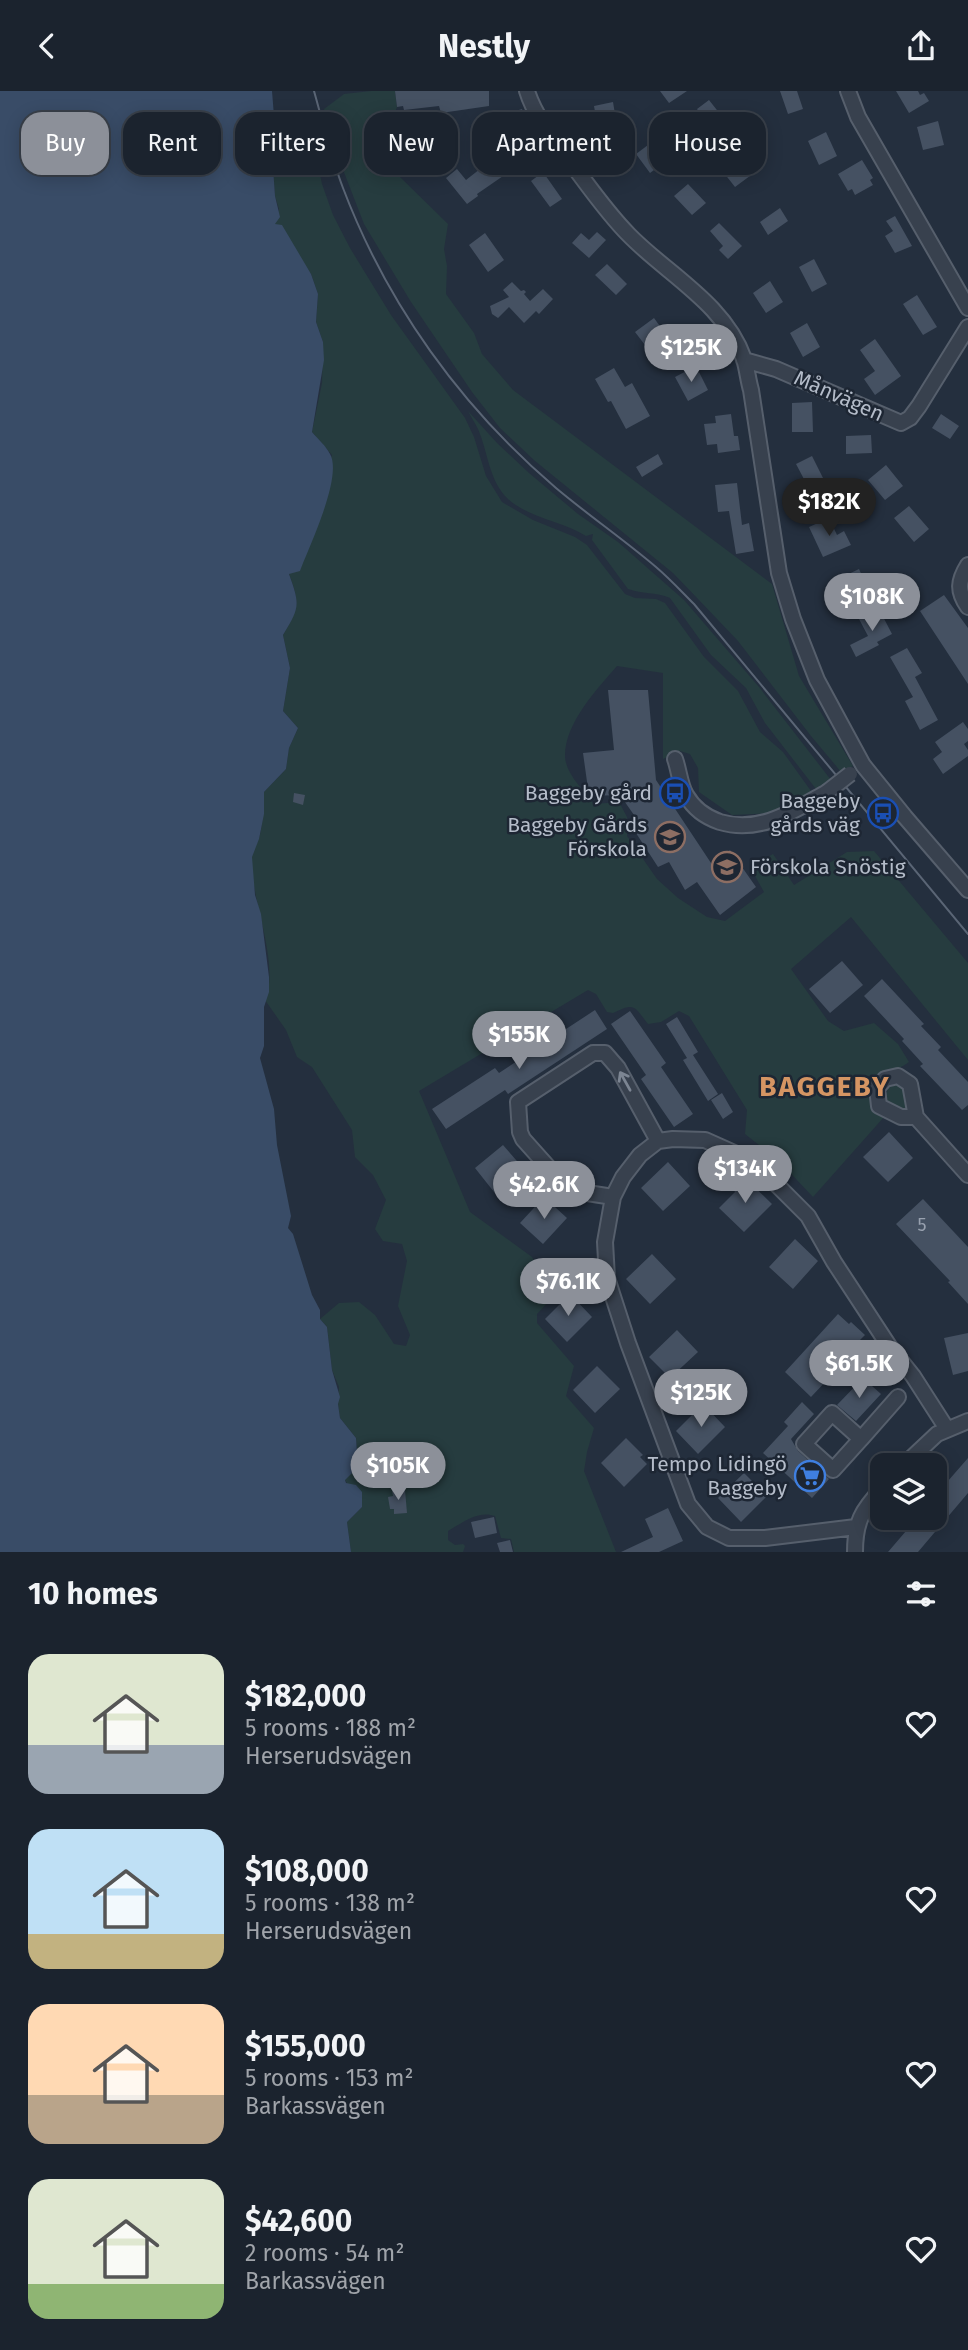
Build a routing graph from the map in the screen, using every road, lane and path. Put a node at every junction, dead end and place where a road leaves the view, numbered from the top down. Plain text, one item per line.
1 (527, 91) edge
2 (848, 91) edge
3 (968, 308) edge
4 (968, 327) edge
5 (744, 360) junction
6 (968, 565) edge
7 (968, 607) edge
8 (676, 759) dead end
9 (863, 765) junction
10 (968, 890) edge
11 (916, 1117) dead end
12 (658, 1141) junction
13 (968, 1175) edge
14 (613, 1197) junction
15 (898, 1397) dead end
16 (968, 1421) edge
17 (947, 1429) junction
18 (861, 1439) dead end
19 (916, 1453) edge
20 (870, 1503) edge
21 (856, 1527) junction
22 (855, 1552) edge

1 - 5 street
2 - 3 street
4 - 5 street, Månvägen
5 - 9 street
6 - 7 street
8 - 9 street, bridge
9 - 10 street
11 - 13 street
12 - 14 street
12 -> 14 street
12 - 17 street
14 - 21 street
15 - 18 street
16 - 17 street
17 - 19 street
20 - 21 street
21 - 22 street

